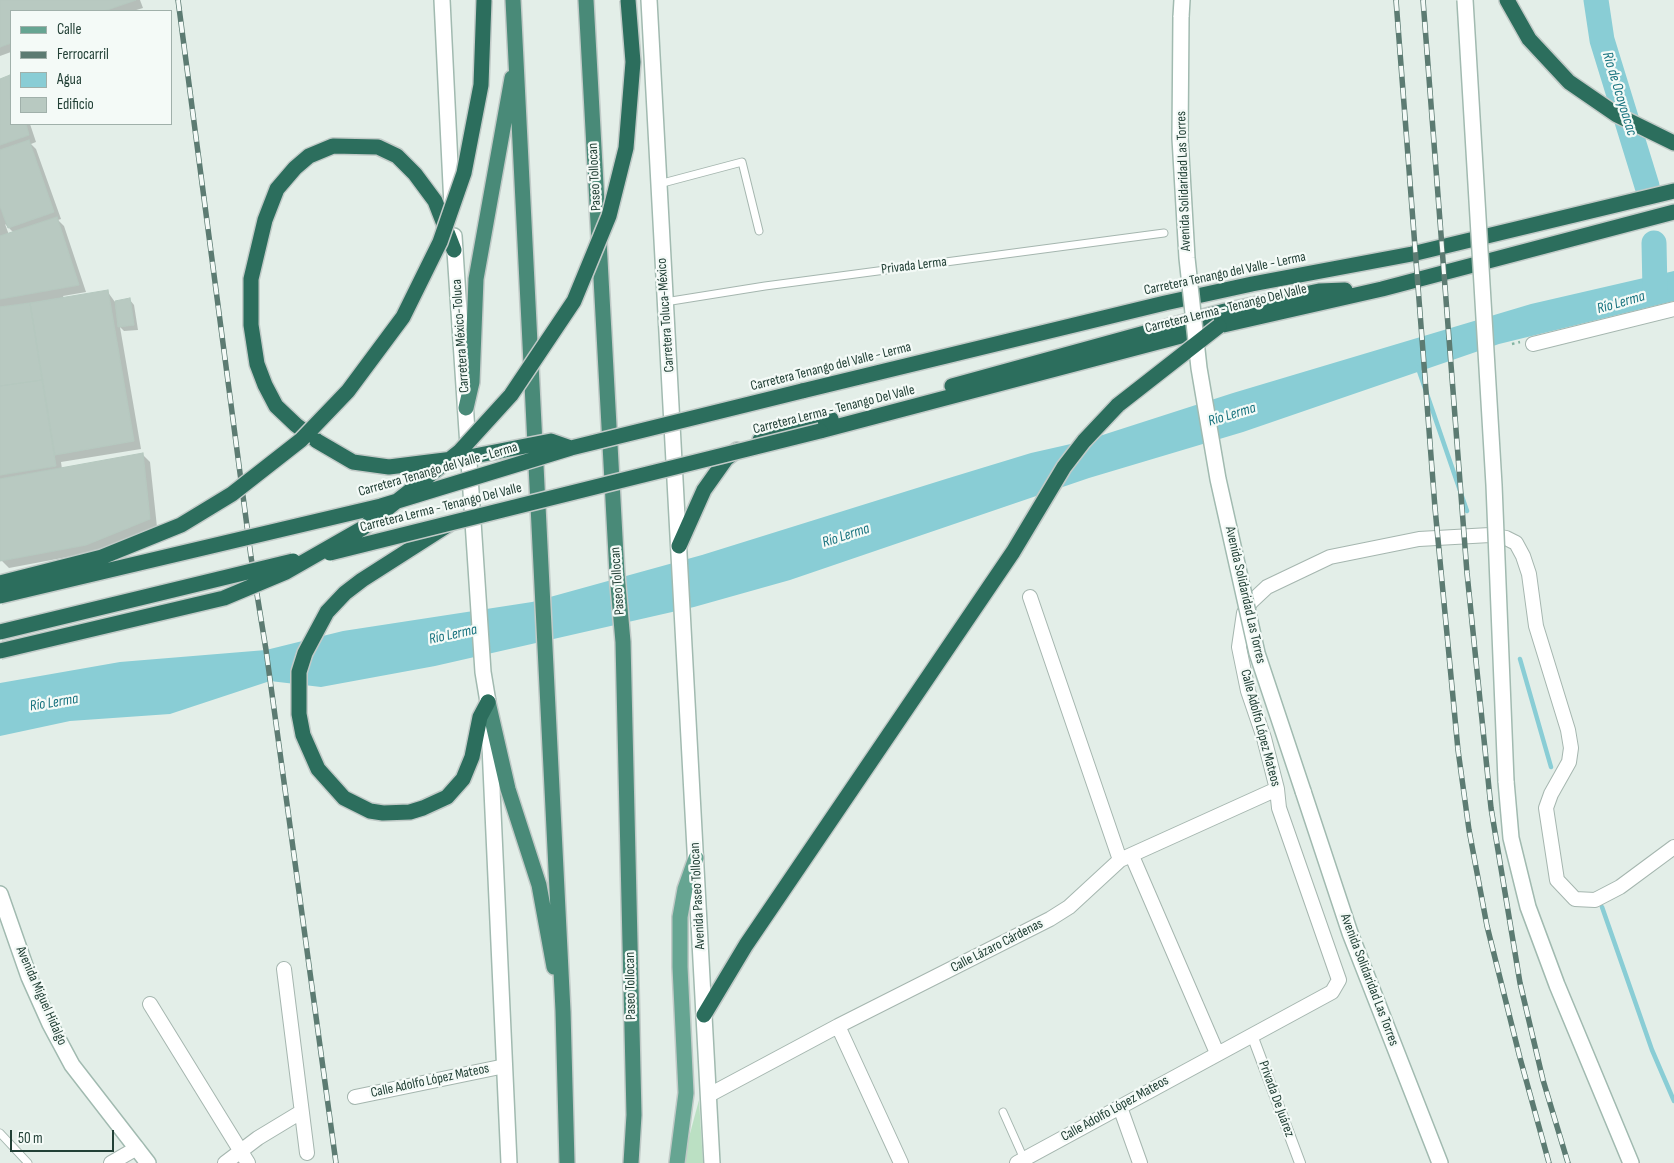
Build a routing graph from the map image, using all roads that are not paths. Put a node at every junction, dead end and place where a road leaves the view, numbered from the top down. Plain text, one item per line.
1 (442, 0) edge
2 (484, 0) edge
3 (513, 0) edge
4 (586, 0) edge
5 (628, 0) edge
6 (649, 0) edge
7 (1182, 0) edge
8 (1465, 0) edge
9 (1507, 0) edge
10 (516, 60) junction
11 (1674, 143) edge
12 (659, 184) junction
13 (1674, 191) edge
14 (1674, 212) edge
15 (759, 231) dead end
16 (1164, 234) dead end
17 (454, 250) junction
18 (1382, 289) junction
19 (665, 302) junction
20 (1674, 309) edge
21 (1220, 326) junction
22 (1533, 344) dead end
23 (466, 408) junction
24 (571, 448) junction
25 (469, 457) junction
26 (449, 524) junction
27 (679, 551) junction
28 (0, 583) edge
29 (0, 596) edge
30 (1030, 597) dead end
31 (684, 629) joint
32 (0, 632) edge
33 (0, 651) edge
34 (488, 702) junction
35 (1277, 789) junction
36 (1674, 847) edge
37 (696, 858) junction
38 (1126, 858) junction
39 (0, 894) edge
40 (284, 969) dead end
41 (150, 1004) dead end
42 (563, 1011) junction
43 (704, 1014) junction
44 (838, 1026) junction
45 (1252, 1035) junction
46 (1217, 1053) junction
47 (505, 1066) junction
48 (708, 1095) junction
49 (355, 1097) dead end
50 (1120, 1107) junction
51 (301, 1112) junction
52 (1003, 1112) dead end
53 (0, 1133) edge
54 (137, 1148) junction
55 (307, 1153) dead end
56 (244, 1157) edge
57 (1020, 1161) edge
58 (28, 1163) edge
59 (111, 1163) edge
60 (148, 1163) edge
61 (225, 1163) edge
62 (509, 1163) edge
63 (567, 1163) edge
64 (631, 1163) edge
65 (677, 1163) edge
66 (712, 1163) edge
67 (902, 1163) edge
68 (1140, 1163) edge
69 (1300, 1163) edge
70 (1440, 1163) edge
71 (1631, 1163) edge

1 - 17 main road, Carretera México-Toluca
2 - 28 highway, bridge
3 - 10 highway
4 - 64 highway, Paseo Tollocan
5 - 33 highway, bridge
6 - 12 main road, Carretera Toluca-México
7 - 70 main road, Avenida Solidaridad Las Torres, bridge
8 - 71 main road, bridge
9 - 11 highway
10 - 23 highway
10 - 42 highway
12 - 15 lane
12 - 19 main road, Carretera Toluca-México
13 - 24 highway, Carretera Tenango del Valle - Lerma, bridge
14 - 18 highway, Carretera Lerma - Tenango Del Valle
16 - 19 lane, Privada Lerma
17 - 23 main road, Carretera México-Toluca
17 - 25 highway, bridge
18 - 21 highway, Carretera Lerma - Tenango Del Valle
18 - 27 highway
19 - 27 main road, Carretera Toluca-México
20 - 22 street
21 - 26 highway, Carretera Lerma - Tenango Del Valle, bridge
21 - 43 highway, bridge
23 - 25 main road, Carretera México-Toluca, bridge
24 - 25 highway, bridge
24 - 29 highway, Carretera Tenango del Valle - Lerma, bridge
25 - 34 main road, Carretera México-Toluca, bridge
26 - 32 highway, Carretera Lerma - Tenango Del Valle, bridge
26 - 34 highway
27 - 31 main road, Carretera Toluca-México
30 - 38 street
31 - 37 main road, Avenida Paseo Tollocan
34 - 42 highway
34 - 47 main road
35 - 36 street, Calle Adolfo López Mateos
35 - 38 street, Calle Lázaro Cárdenas
35 - 45 street, Calle Adolfo López Mateos
37 - 43 main road, Avenida Paseo Tollocan
37 - 65 main road
38 - 44 street, Calle Lázaro Cárdenas
38 - 46 street
39 - 54 main road, Avenida Miguel Hidalgo
40 - 51 street
41 - 56 street
42 - 63 highway
43 - 48 main road, Avenida Paseo Tollocan
44 - 48 street, Calle Lázaro Cárdenas
44 - 67 street
45 - 46 street, Calle Adolfo López Mateos
45 - 69 street, Privada De Juárez
46 - 50 street, Calle Adolfo López Mateos
47 - 49 street, Calle Adolfo López Mateos
47 - 62 main road
48 - 66 main road, Avenida Paseo Tollocan
50 - 57 street, Calle Adolfo López Mateos
50 - 68 street
51 - 55 street
51 - 56 street
52 - 57 lane
53 - 58 lane
54 - 59 street
54 - 60 main road, Avenida Miguel Hidalgo
56 - 61 street

